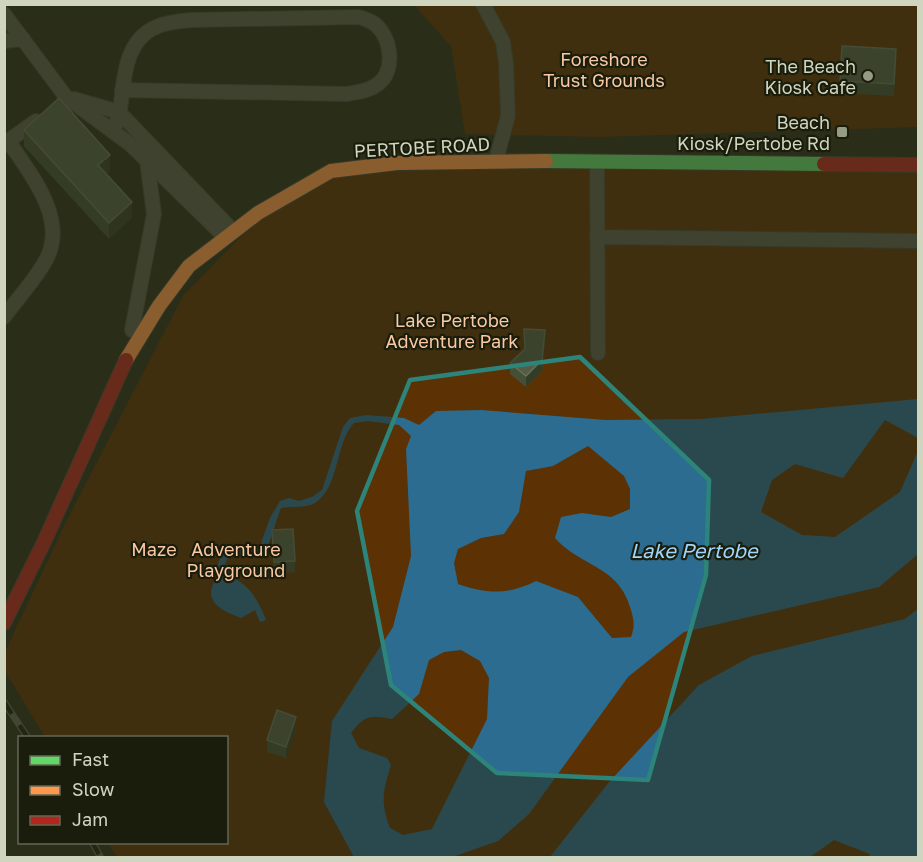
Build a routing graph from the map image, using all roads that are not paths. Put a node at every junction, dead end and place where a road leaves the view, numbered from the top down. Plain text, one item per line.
1 (483, 4) edge
2 (4, 14) edge
3 (23, 39) junction
4 (4, 41) edge
5 (122, 90) junction
6 (58, 104) junction
7 (119, 112) junction
8 (114, 131) junction
9 (7, 143) edge
10 (883, 151) dead end
11 (147, 161) junction
12 (495, 161) junction
13 (597, 162) junction
14 (766, 164) junction
15 (918, 165) edge
16 (229, 234) junction
17 (597, 237) junction
18 (918, 242) edge
19 (4, 316) edge
20 (598, 353) dead end
21 (126, 359) junction
22 (4, 623) edge

1 - 12 lane
2 - 3 lane
3 - 4 lane
3 - 6 lane
5 - 5 lane
5 - 7 lane
6 - 7 lane
6 - 8 lane
6 - 9 lane
7 - 8 lane
7 - 16 lane
8 - 11 lane
9 - 19 lane
10 - 14 street, PERTOBE ROAD
11 - 16 lane
11 - 21 lane
12 - 13 street, PERTOBE ROAD
12 - 16 street, PERTOBE ROAD
13 - 14 street, PERTOBE ROAD
13 - 17 lane
14 - 15 street, PERTOBE ROAD
16 - 21 street, PERTOBE ROAD
17 - 18 lane
17 - 20 lane
21 - 22 street, PERTOBE ROAD

